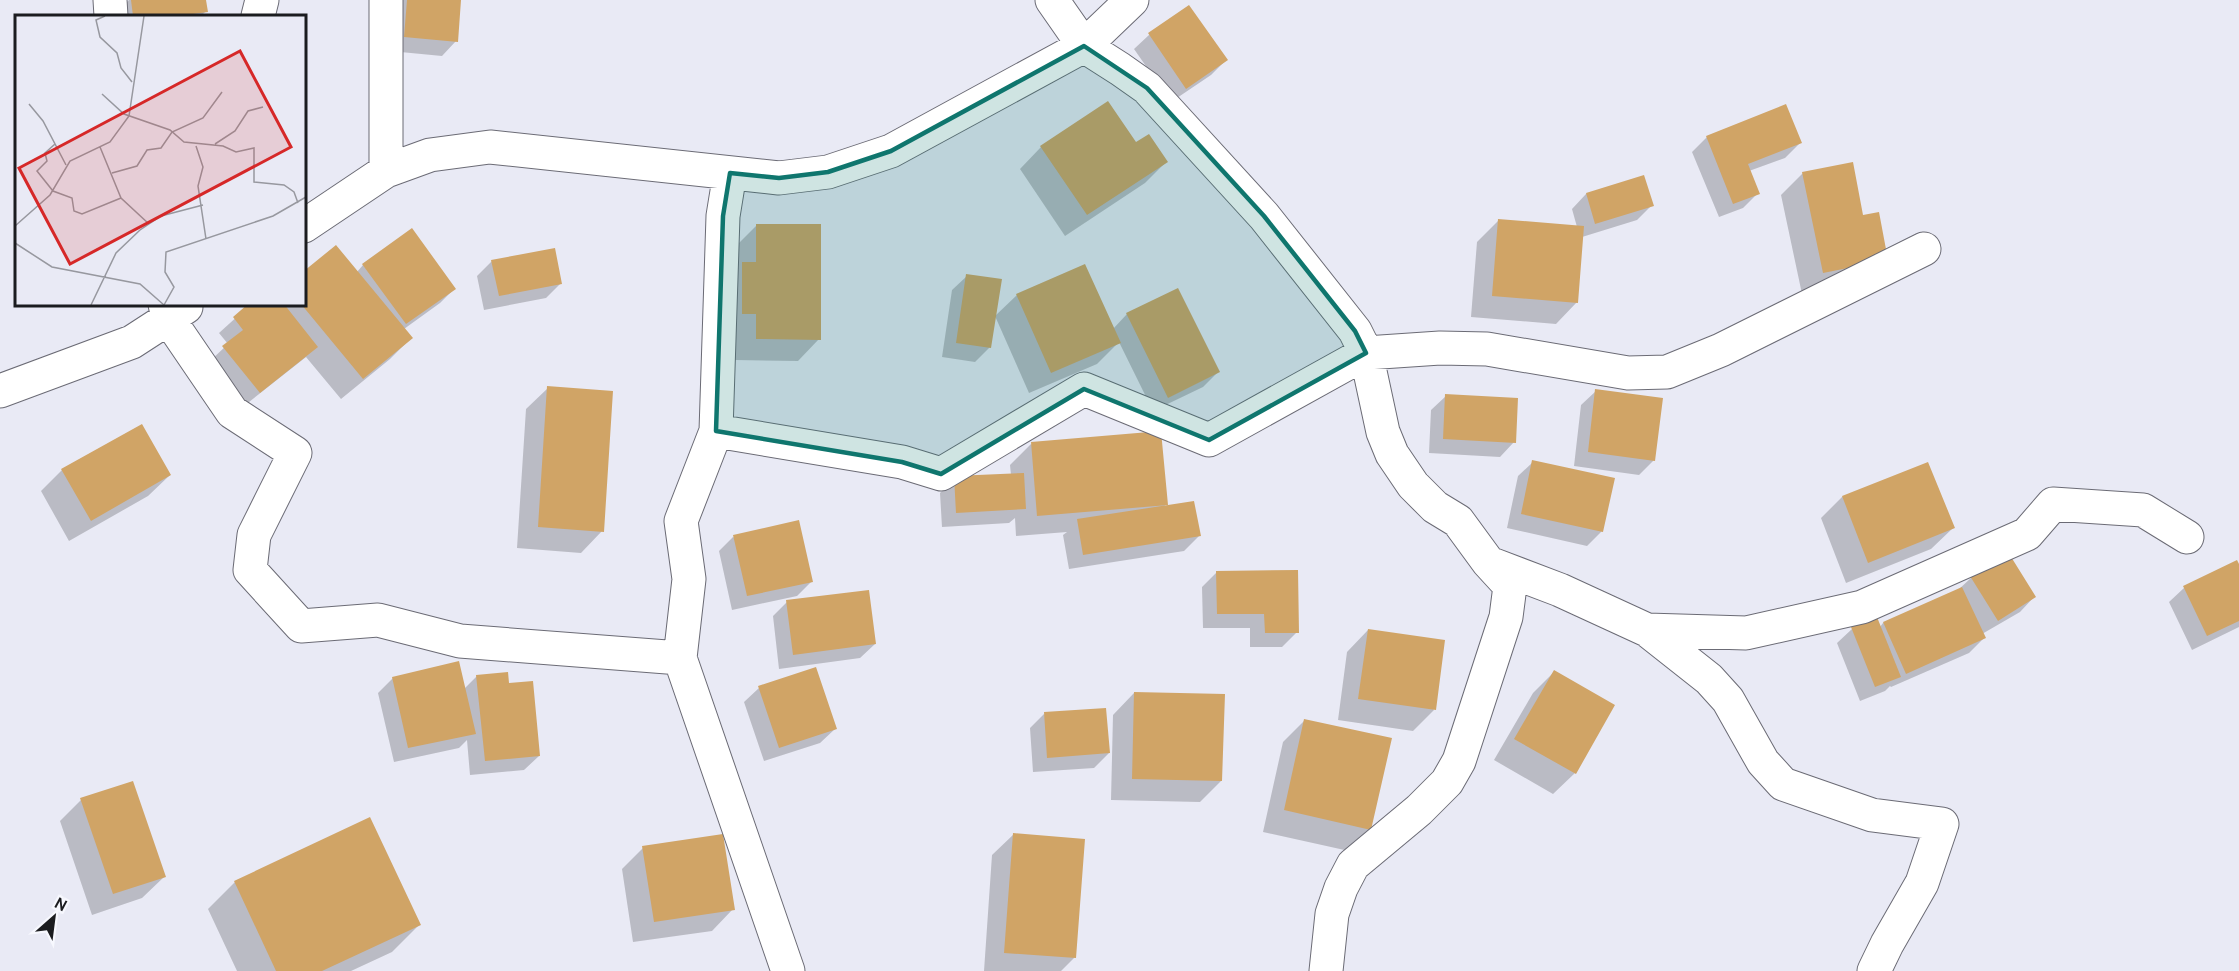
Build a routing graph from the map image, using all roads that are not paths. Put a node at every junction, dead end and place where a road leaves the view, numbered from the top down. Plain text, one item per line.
1 (110, 0) edge
2 (262, 0) edge
3 (386, 0) edge
4 (1052, 0) edge
5 (1132, 0) edge
6 (111, 15) edge
7 (258, 15) edge
8 (1084, 46) junction
9 (386, 171) junction
10 (730, 173) junction
11 (306, 225) edge
12 (1924, 249) dead end
13 (174, 309) edge
14 (1366, 353) junction
15 (0, 391) edge
16 (716, 431) junction
17 (2187, 537) dead end
18 (1488, 562) junction
19 (1647, 630) junction
20 (680, 658) junction
21 (789, 971) edge
22 (1326, 971) edge
23 (1874, 971) edge

1 - 6 street
2 - 7 street
3 - 9 street
4 - 8 street
5 - 8 street
8 - 10 street
8 - 14 street
9 - 10 street
9 - 11 street
10 - 16 street
12 - 14 street
13 - 15 street
13 - 20 street
14 - 16 street
14 - 18 street
16 - 20 street
17 - 19 street
18 - 19 street
18 - 22 street
19 - 23 street
20 - 21 street

